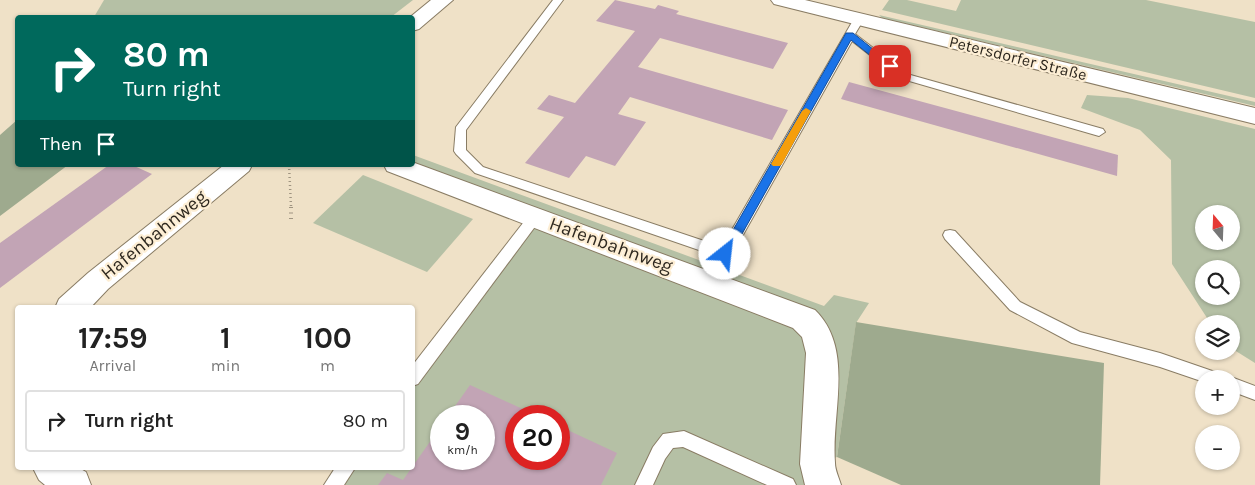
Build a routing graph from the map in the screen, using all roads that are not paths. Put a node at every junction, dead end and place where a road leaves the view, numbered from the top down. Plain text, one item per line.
1 (443, 0) edge
2 (558, 0) edge
3 (781, 0) edge
4 (415, 23) edge
5 (854, 27) junction
6 (1255, 116) edge
7 (1099, 132) dead end
8 (238, 167) edge
9 (401, 167) edge
10 (535, 217) junction
11 (950, 235) dead end
12 (73, 305) edge
13 (1195, 372) edge
14 (415, 375) edge
15 (1240, 387) edge
16 (1255, 393) edge
17 (54, 470) edge
18 (344, 470) edge
19 (73, 485) edge
20 (332, 485) edge
21 (644, 485) edge
22 (787, 485) edge
23 (823, 485) edge

1 - 4 street
2 - 5 lane
3 - 5 street, Petersdorfer Straße
5 - 6 street, Petersdorfer Straße
5 - 7 lane
8 - 12 street, Hafenbahnweg
9 - 10 street, Hafenbahnweg
10 - 14 lane
10 - 23 street, Hafenbahnweg
11 - 13 lane
15 - 16 lane
17 - 19 street
18 - 20 lane
21 - 22 lane

